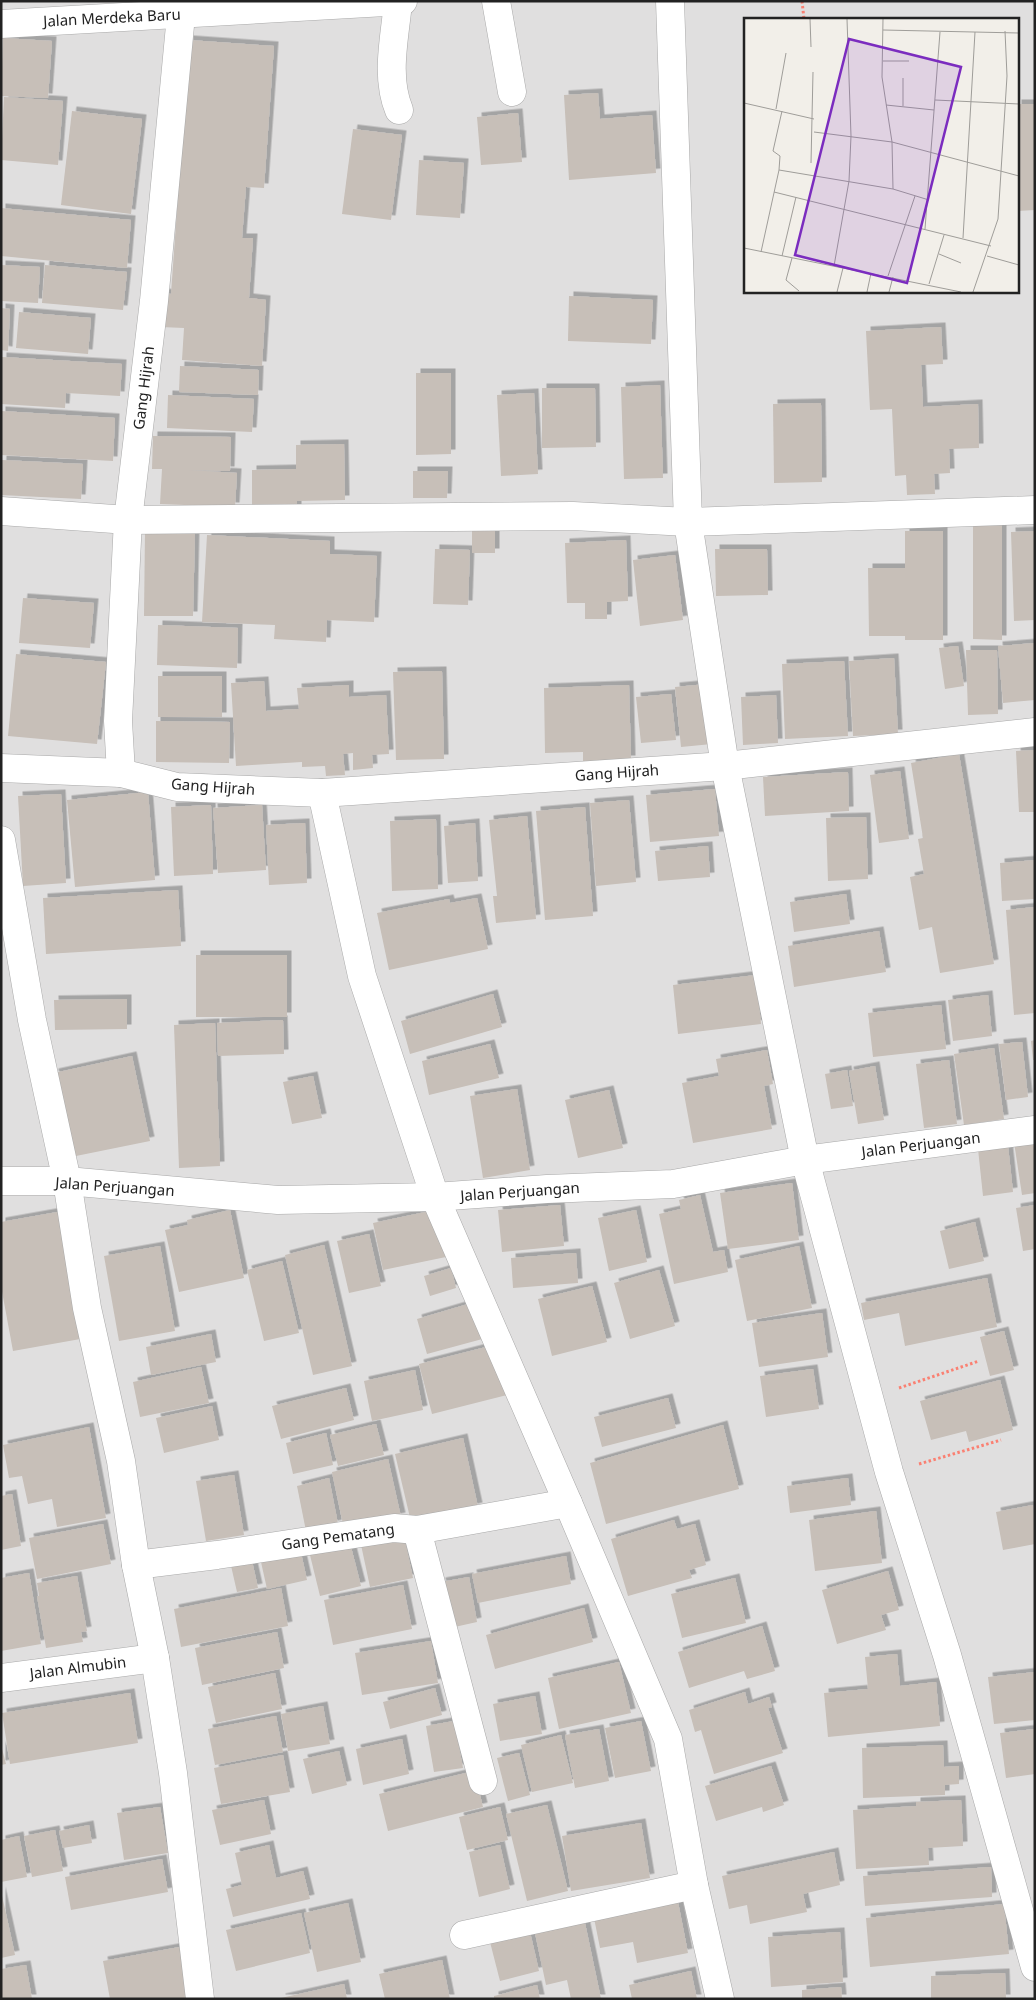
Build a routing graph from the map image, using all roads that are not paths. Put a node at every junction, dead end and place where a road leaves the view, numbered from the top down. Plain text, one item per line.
1 (403, 1) edge
2 (496, 1) edge
3 (670, 1) edge
4 (398, 2) edge
5 (334, 3) edge
6 (134, 9) edge
7 (181, 15) junction
8 (1, 24) edge
9 (512, 92) dead end
10 (399, 110) dead end
11 (1035, 510) edge
12 (1, 511) edge
13 (128, 520) junction
14 (688, 522) junction
15 (1035, 732) edge
16 (724, 766) junction
17 (1, 768) edge
18 (121, 773) junction
19 (322, 793) junction
20 (1, 840) edge
21 (1035, 1130) edge
22 (805, 1160) junction
23 (1, 1181) edge
24 (67, 1182) junction
25 (435, 1197) junction
26 (568, 1503) junction
27 (417, 1530) junction
28 (136, 1564) junction
29 (155, 1658) junction
30 (1, 1678) edge
31 (483, 1781) dead end
32 (694, 1885) junction
33 (464, 1935) dead end
34 (1035, 1967) edge
35 (200, 1999) edge
36 (720, 1999) edge

1 - 4 street, Jalan Merdeka Baru
2 - 9 street
3 - 14 street
4 - 5 street, Jalan Merdeka Baru
4 - 10 street
5 - 7 street, Jalan Merdeka Baru
6 - 7 street, Jalan Merdeka Baru
6 - 8 street, Jalan Merdeka Baru
7 - 13 street, Gang Hijrah
11 - 14 street
12 - 13 street
13 - 14 street
13 - 18 street, Gang Hijrah
14 - 16 street
15 - 16 street, Gang Hijrah
16 - 19 street, Gang Hijrah
16 - 22 street
17 - 18 street
18 - 19 street, Gang Hijrah
19 - 25 street
20 - 24 street
21 - 22 street, Jalan Perjuangan
22 - 25 street, Jalan Perjuangan
22 - 34 street
23 - 24 street, Jalan Perjuangan
24 - 25 street, Jalan Perjuangan
24 - 28 street
25 - 26 street
26 - 27 street, Gang Pematang
26 - 32 street
27 - 28 street, Gang Pematang
27 - 31 street
28 - 29 street
29 - 30 street, Jalan Almubin
29 - 35 street
32 - 33 street
32 - 36 street

